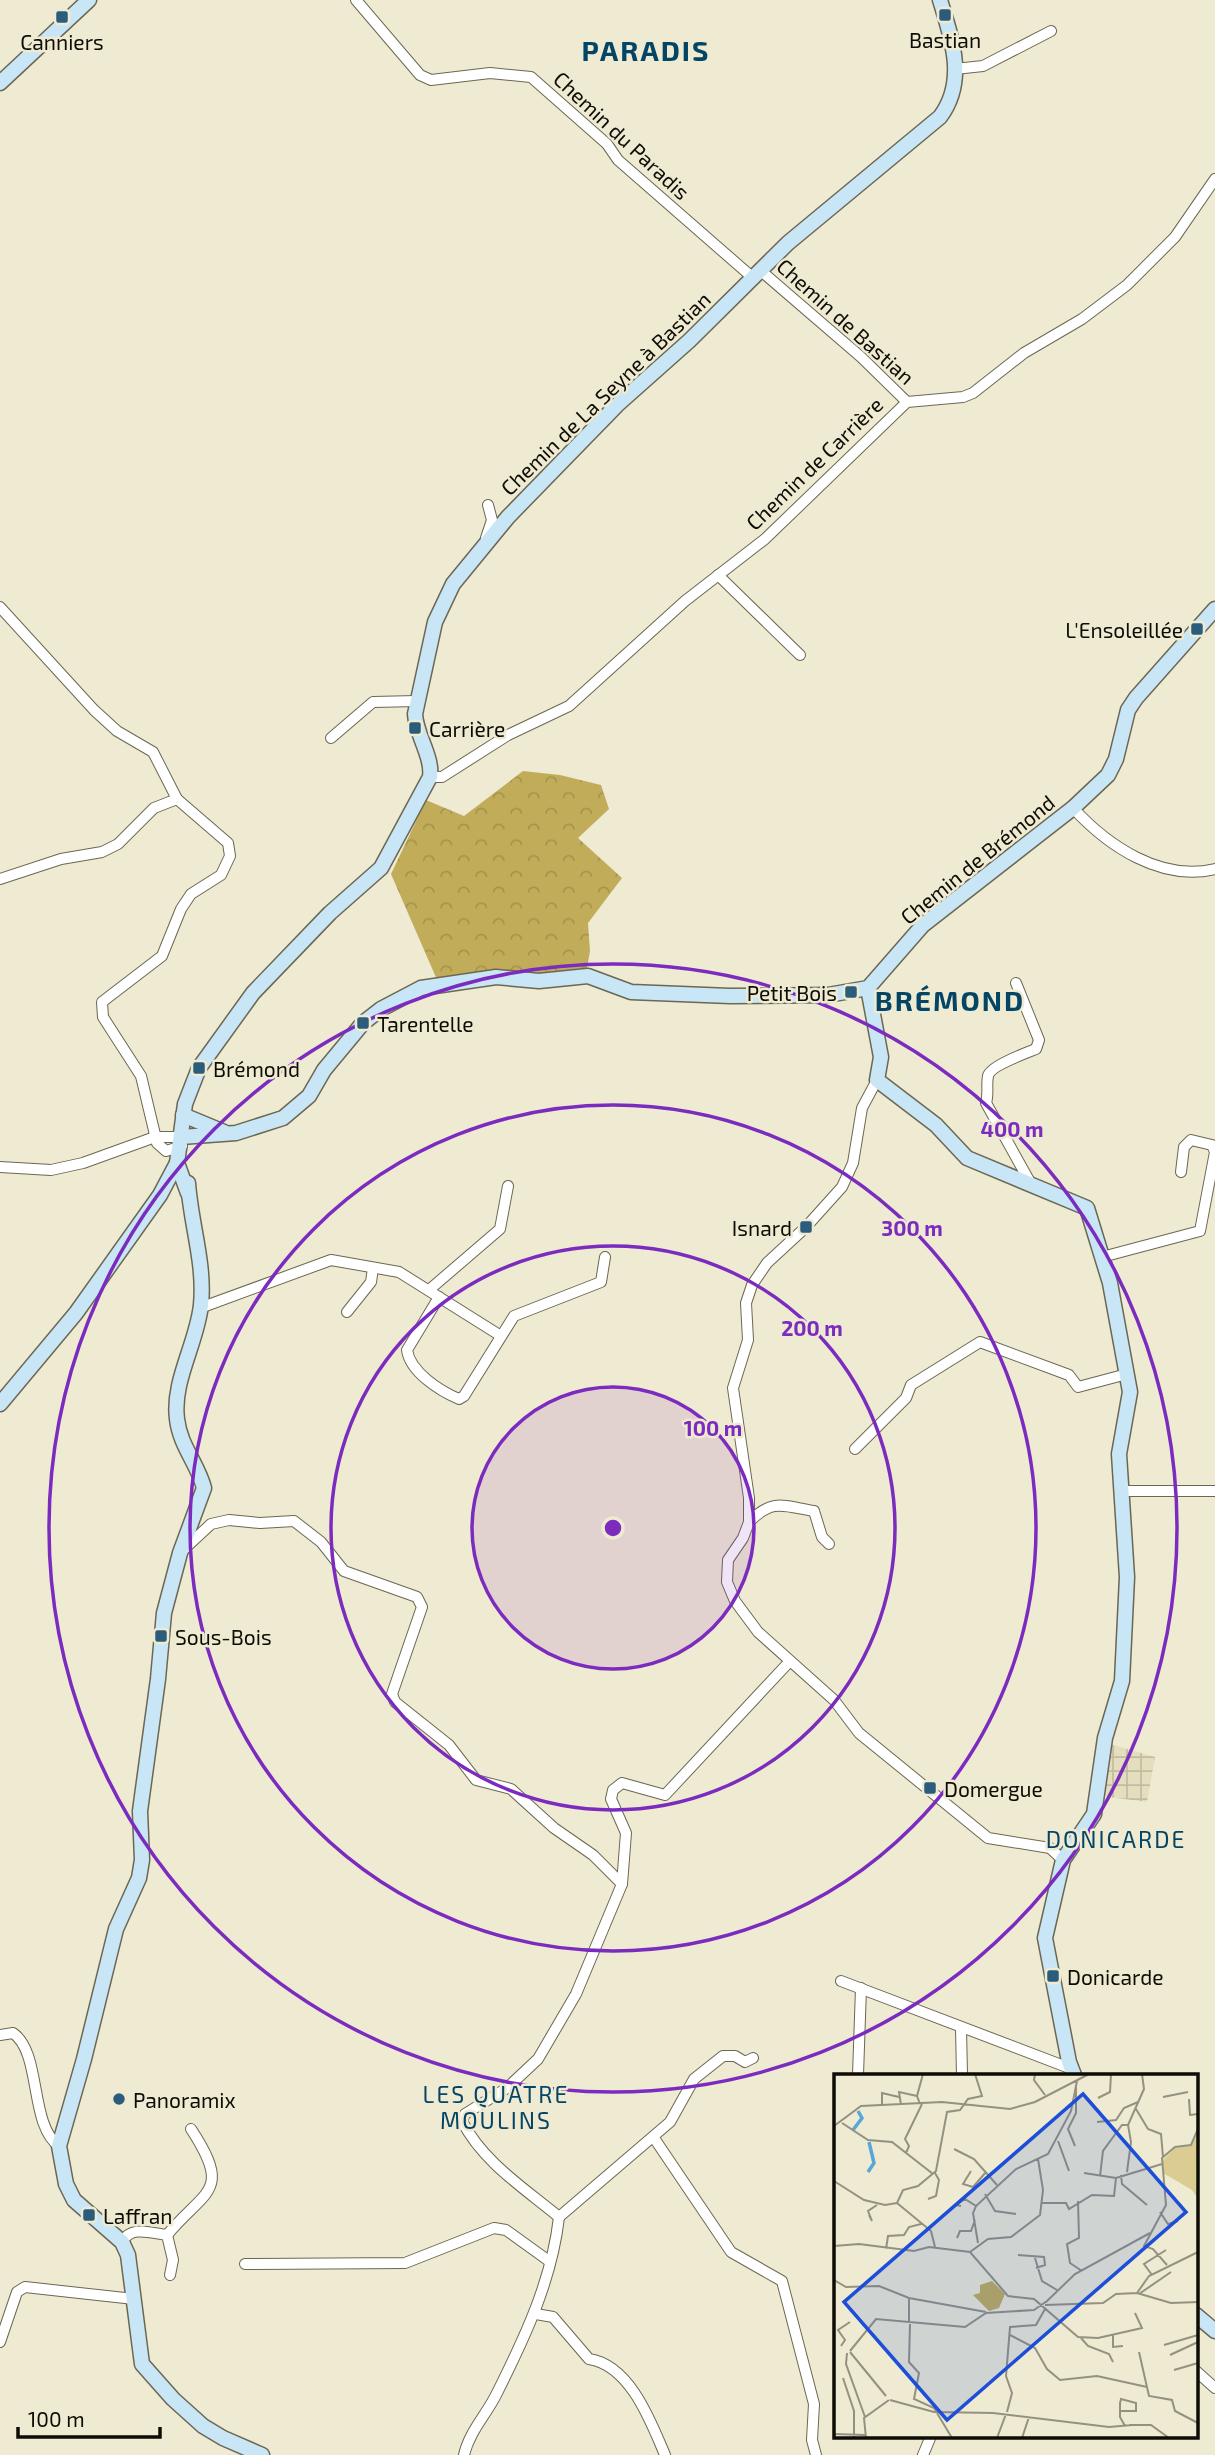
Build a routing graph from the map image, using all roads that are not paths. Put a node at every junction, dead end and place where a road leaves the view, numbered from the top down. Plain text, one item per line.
1 (79, 0) edge
2 (89, 0) edge
3 (356, 0) edge
4 (940, 0) edge
5 (1051, 31) dead end
6 (42, 41) junction
7 (955, 69) junction
8 (0, 83) edge
9 (1215, 179) edge
10 (756, 273) junction
11 (907, 402) junction
12 (508, 517) junction
13 (481, 548) junction
14 (718, 575) junction
15 (0, 607) edge
16 (1215, 609) edge
17 (800, 655) dead end
18 (417, 701) junction
19 (331, 738) dead end
20 (430, 777) junction
21 (177, 799) junction
22 (1073, 808) junction
23 (1215, 869) edge
24 (0, 879) edge
25 (1016, 983) dead end
26 (868, 988) junction
27 (877, 1080) junction
28 (183, 1115) junction
29 (236, 1133) junction
30 (155, 1137) junction
31 (1215, 1152) edge
32 (181, 1157) junction
33 (0, 1167) edge
34 (1181, 1172) dead end
35 (1031, 1185) junction
36 (508, 1186) dead end
37 (605, 1257) dead end
38 (1102, 1257) junction
39 (373, 1268) junction
40 (429, 1290) junction
41 (439, 1297) junction
42 (201, 1308) junction
43 (347, 1312) dead end
44 (502, 1336) junction
45 (1127, 1374) junction
46 (0, 1404) edge
47 (855, 1449) dead end
48 (1120, 1491) junction
49 (1215, 1491) edge
50 (749, 1522) junction
51 (830, 1544) dead end
52 (180, 1553) junction
53 (790, 1661) junction
54 (1062, 1860) junction
55 (622, 1884) junction
56 (841, 1981) dead end
57 (861, 1989) junction
58 (961, 2028) junction
59 (0, 2035) edge
60 (752, 2058) dead end
61 (1073, 2072) edge
62 (858, 2074) edge
63 (962, 2074) edge
64 (191, 2129) dead end
65 (654, 2138) junction
66 (59, 2146) junction
67 (559, 2217) junction
68 (167, 2235) junction
69 (122, 2242) junction
70 (549, 2261) junction
71 (245, 2264) dead end
72 (170, 2275) dead end
73 (134, 2299) junction
74 (536, 2314) junction
75 (1198, 2317) edge
76 (2, 2327) edge
77 (1215, 2331) edge
78 (0, 2342) edge
79 (1198, 2373) edge
80 (1215, 2388) edge
81 (930, 2438) edge
82 (262, 2455) edge
83 (464, 2455) edge
84 (665, 2455) edge
85 (816, 2455) edge
86 (923, 2455) edge

1 - 6 street
2 - 6 street
3 - 10 street, Chemin du Paradis
4 - 7 street, Chemin de La Seyne à Bastian
5 - 7 street
6 - 8 street
7 - 10 street, Chemin de La Seyne à Bastian
9 - 11 street, Chemin de Carrière
10 - 11 street, Chemin de Bastian
10 - 12 street, Chemin de La Seyne à Bastian
11 - 14 street, Chemin de Carrière
12 - 13 street, Chemin de La Seyne à Bastian
12 - 13 street
13 - 18 street, Chemin de La Seyne à Bastian
14 - 17 street
14 - 20 street, Chemin de Carrière
15 - 21 street
16 - 22 street, Chemin de Brémond
18 - 19 street
18 - 20 street, Chemin de La Seyne à Bastian
20 - 28 street
21 - 24 street
21 - 30 street
22 - 23 street
22 - 26 street, Chemin de Brémond
25 - 35 street
26 - 27 street
26 - 29 street
27 - 35 street
27 - 50 street
28 - 29 street
28 - 32 street
29 - 32 street
30 - 32 street
30 - 33 street
31 - 34 street
31 - 38 street
32 - 42 street
32 - 46 street
35 - 38 street
36 - 40 street
37 - 44 street
38 - 45 street
39 - 40 street
39 - 42 street
39 - 43 street
40 - 41 street
41 - 44 street
41 - 44 street
42 - 52 street
45 - 47 street
45 - 48 street
48 - 49 street
48 - 54 street
50 - 51 street
50 - 53 street
52 - 55 street
52 - 66 street
53 - 54 street
53 - 55 street
54 - 61 street
55 - 67 street
56 - 57 street
57 - 58 street
57 - 62 street
58 - 61 street
58 - 63 street
59 - 66 street
60 - 65 street
64 - 68 street
65 - 67 street
65 - 85 street
66 - 69 street
67 - 70 street
68 - 69 street
68 - 72 street
69 - 73 street
70 - 71 street
70 - 74 street
73 - 76 street
73 - 82 street
74 - 83 street
74 - 84 street
75 - 77 street
76 - 78 street
79 - 80 street
81 - 86 street

